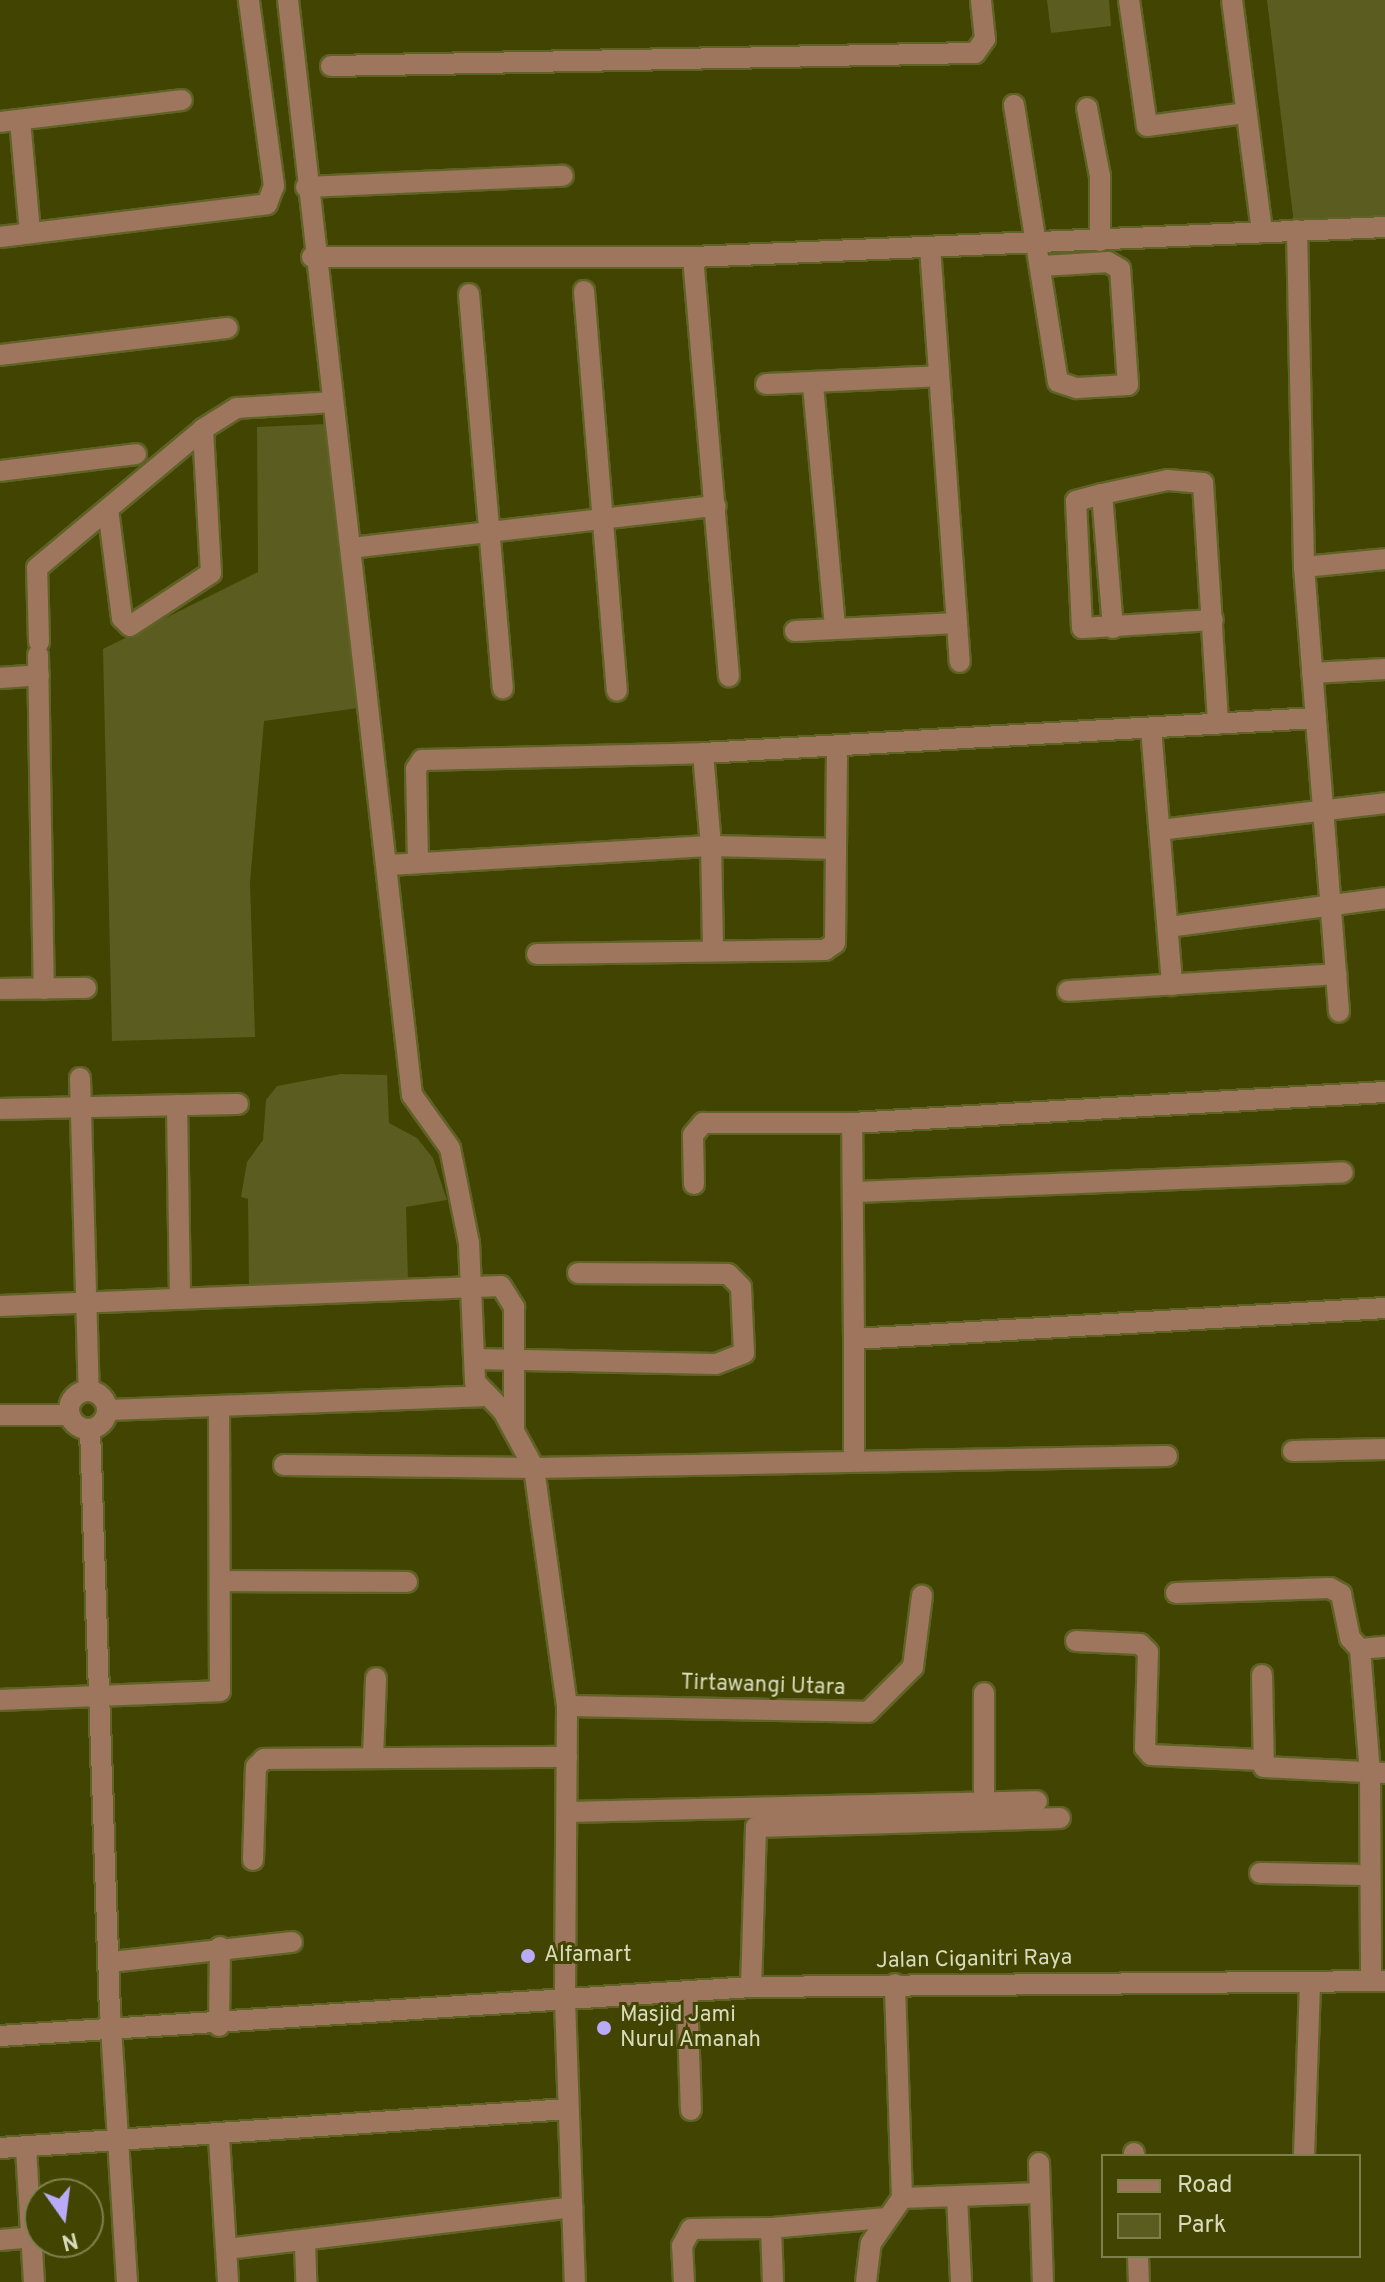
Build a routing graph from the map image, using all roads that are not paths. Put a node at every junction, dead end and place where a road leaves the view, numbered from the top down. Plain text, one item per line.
1 (249, 0) edge
2 (288, 0) edge
3 (981, 0) edge
4 (1129, 0) edge
5 (1232, 0) edge
6 (331, 66) dead end
7 (182, 100) dead end
8 (1014, 105) dead end
9 (1087, 108) dead end
10 (1246, 113) junction
11 (10, 121) edge
12 (563, 176) dead end
13 (306, 187) junction
14 (1385, 227) edge
15 (1297, 230) junction
16 (1262, 232) junction
17 (30, 233) junction
18 (0, 237) edge
19 (1100, 241) junction
20 (1035, 244) junction
21 (930, 247) junction
22 (312, 257) junction
23 (693, 257) junction
24 (1042, 266) junction
25 (584, 291) dead end
26 (469, 294) dead end
27 (227, 328) dead end
28 (0, 355) edge
29 (939, 376) junction
30 (766, 384) dead end
31 (813, 385) junction
32 (332, 402) junction
33 (203, 429) junction
34 (136, 454) dead end
35 (0, 471) edge
36 (1102, 494) junction
37 (716, 506) junction
38 (108, 509) junction
39 (602, 519) junction
40 (489, 530) junction
41 (351, 548) junction
42 (1385, 559) edge
43 (1304, 567) junction
44 (1213, 620) junction
45 (957, 623) junction
46 (1113, 628) junction
47 (835, 629) junction
48 (795, 631) dead end
49 (39, 657) junction
50 (960, 662) dead end
51 (1385, 669) edge
52 (1312, 673) junction
53 (729, 676) dead end
54 (0, 678) edge
55 (503, 689) dead end
56 (617, 691) dead end
57 (1316, 718) junction
58 (1218, 724) junction
59 (1151, 728) junction
60 (837, 748) junction
61 (703, 753) junction
62 (1385, 803) edge
63 (1323, 809) junction
64 (1160, 830) junction
65 (711, 846) junction
66 (836, 849) junction
67 (418, 863) junction
68 (390, 865) junction
69 (1385, 898) edge
70 (1328, 902) junction
71 (1168, 927) junction
72 (713, 947) junction
73 (537, 954) dead end
74 (1336, 974) junction
75 (1172, 985) junction
76 (86, 988) dead end
77 (0, 989) edge
78 (44, 989) junction
79 (1068, 991) dead end
80 (1339, 1012) dead end
81 (80, 1078) dead end
82 (1385, 1092) edge
83 (238, 1104) dead end
84 (177, 1105) junction
85 (80, 1106) junction
86 (0, 1109) edge
87 (852, 1123) junction
88 (1343, 1172) dead end
89 (694, 1184) dead end
90 (854, 1192) junction
91 (578, 1273) dead end
92 (473, 1289) junction
93 (180, 1299) junction
94 (85, 1303) junction
95 (0, 1306) edge
96 (1385, 1308) edge
97 (854, 1339) junction
98 (475, 1359) junction
99 (515, 1363) junction
100 (89, 1391) junction
101 (482, 1396) junction
102 (219, 1407) junction
103 (108, 1410) junction
104 (0, 1415) edge
105 (70, 1415) junction
106 (90, 1429) junction
107 (514, 1429) junction
108 (1385, 1449) edge
109 (1293, 1451) dead end
110 (1167, 1456) dead end
111 (854, 1460) junction
112 (284, 1465) dead end
113 (534, 1468) junction
114 (221, 1581) junction
115 (407, 1582) dead end
116 (1176, 1593) dead end
117 (922, 1596) dead end
118 (1076, 1641) dead end
119 (1385, 1647) edge
120 (1360, 1649) junction
121 (1262, 1675) dead end
122 (376, 1678) dead end
123 (984, 1693) dead end
124 (104, 1698) junction
125 (0, 1700) edge
126 (567, 1706) junction
127 (373, 1757) junction
128 (567, 1757) junction
129 (1262, 1760) junction
130 (1378, 1773) edge
131 (1037, 1801) dead end
132 (984, 1802) junction
133 (567, 1812) junction
134 (1060, 1818) dead end
135 (253, 1860) dead end
136 (1260, 1873) dead end
137 (1369, 1875) junction
138 (292, 1942) dead end
139 (220, 1947) junction
140 (111, 1962) junction
141 (1378, 1981) edge
142 (1310, 1982) junction
143 (895, 1984) junction
144 (751, 1987) junction
145 (687, 1992) junction
146 (565, 2001) junction
147 (219, 2026) junction
148 (111, 2033) junction
149 (0, 2036) edge
150 (568, 2109) junction
151 (691, 2110) dead end
152 (219, 2138) junction
153 (120, 2142) junction
154 (0, 2148) edge
155 (26, 2148) junction
156 (1304, 2154) edge
157 (1039, 2163) dead end
158 (28, 2178) edge
159 (1039, 2193) junction
160 (957, 2196) junction
161 (902, 2198) junction
162 (572, 2207) junction
163 (886, 2218) junction
164 (771, 2228) junction
165 (24, 2238) edge
166 (0, 2240) edge
167 (305, 2244) junction
168 (227, 2249) junction
169 (33, 2258) edge
170 (1138, 2258) edge
171 (34, 2282) edge
172 (127, 2282) edge
173 (228, 2282) edge
174 (306, 2282) edge
175 (575, 2282) edge
176 (684, 2282) edge
177 (773, 2282) edge
178 (866, 2282) edge
179 (961, 2282) edge
180 (1043, 2282) edge
181 (1139, 2282) edge

1 - 17 street
2 - 13 street
3 - 6 street
4 - 10 street
5 - 10 street
7 - 11 street
8 - 20 street
9 - 19 street
10 - 16 street
11 - 17 street
12 - 13 street
13 - 22 street
14 - 15 street
15 - 16 street
15 - 43 street
16 - 19 street
17 - 18 street
19 - 20 street
20 - 21 street
20 - 24 street
21 - 23 street
21 - 29 street
22 - 23 street
22 - 32 street
23 - 37 street
24 - 24 street
25 - 39 street
26 - 40 street
27 - 28 street
29 - 31 street
29 - 45 street
30 - 31 street
31 - 47 street
32 - 33 street
32 - 41 street
33 - 38 street
33 - 38 street
34 - 35 street
36 - 44 street
36 - 46 street
36 - 46 street
37 - 39 street
37 - 53 street
38 - 49 street
39 - 40 street
39 - 56 street
40 - 41 street
40 - 55 street
41 - 68 street
42 - 43 street
43 - 52 street
44 - 46 street
44 - 58 street
45 - 47 street
45 - 50 street
47 - 48 street
49 - 54 street
49 - 78 street
51 - 52 street
52 - 57 street
57 - 58 street
57 - 63 street
58 - 59 street
59 - 60 street
59 - 64 street
60 - 61 street
60 - 66 street
61 - 65 street
61 - 67 street
62 - 63 street
63 - 64 street
63 - 70 street
64 - 71 street
65 - 66 street
65 - 67 street
65 - 72 street
66 - 72 street
67 - 68 street
68 - 92 street
69 - 70 street
70 - 71 street
70 - 74 street
71 - 75 street
72 - 73 street
74 - 75 street
74 - 80 street
75 - 79 street
76 - 78 street
77 - 78 street
81 - 85 street
82 - 87 street
83 - 84 street
84 - 85 street
84 - 93 street
85 - 86 street
85 - 94 street
87 - 89 street
87 - 90 street
88 - 90 street
90 - 97 street
91 - 99 street
92 - 93 street
92 - 98 street
92 - 99 street
93 - 94 street
94 - 95 street
94 - 100 street
96 - 97 street
97 - 111 street
98 - 99 street
98 - 101 street
99 - 107 street
100 - 103 street
100 - 105 street
101 - 102 street
101 - 107 street
102 - 103 street
102 - 114 street
103 - 106 street
104 - 105 street
105 - 106 street
106 - 124 street
107 - 113 street
108 - 109 street
110 - 111 street
111 - 113 street
112 - 113 street
113 - 126 street
114 - 115 street
114 - 124 street
116 - 120 street
117 - 126 street, Tirtawangi Utara
118 - 129 street
119 - 120 street
120 - 130 street
121 - 129 street
122 - 127 street
123 - 132 street
124 - 125 street
124 - 140 street
126 - 128 street
127 - 128 street
127 - 135 street
128 - 133 street
129 - 130 street
130 - 137 street
131 - 132 street
132 - 133 street
133 - 146 street
134 - 144 street
136 - 137 street
137 - 141 street
138 - 139 street
139 - 140 street
139 - 147 street
140 - 148 street
141 - 142 street, Jalan Ciganitri Raya
142 - 143 street, Jalan Ciganitri Raya
142 - 156 street
143 - 144 street, Jalan Ciganitri Raya
143 - 161 street
144 - 145 street, Jalan Ciganitri Raya
145 - 146 street, Jalan Ciganitri Raya
145 - 151 street
146 - 147 street, Jalan Ciganitri Raya
146 - 150 street
147 - 148 street, Jalan Ciganitri Raya
148 - 149 street, Jalan Ciganitri Raya
148 - 153 street
150 - 152 street
150 - 162 street
152 - 153 street
152 - 168 street
153 - 155 street
153 - 172 street
154 - 155 street
155 - 158 street
157 - 159 street
159 - 160 street
159 - 180 street
160 - 161 street
160 - 179 street
161 - 163 street
162 - 167 street
162 - 175 street
163 - 164 street
163 - 178 street
164 - 176 street
164 - 177 street
165 - 166 street
167 - 168 street
167 - 174 street
168 - 173 street
169 - 171 street
170 - 181 street

